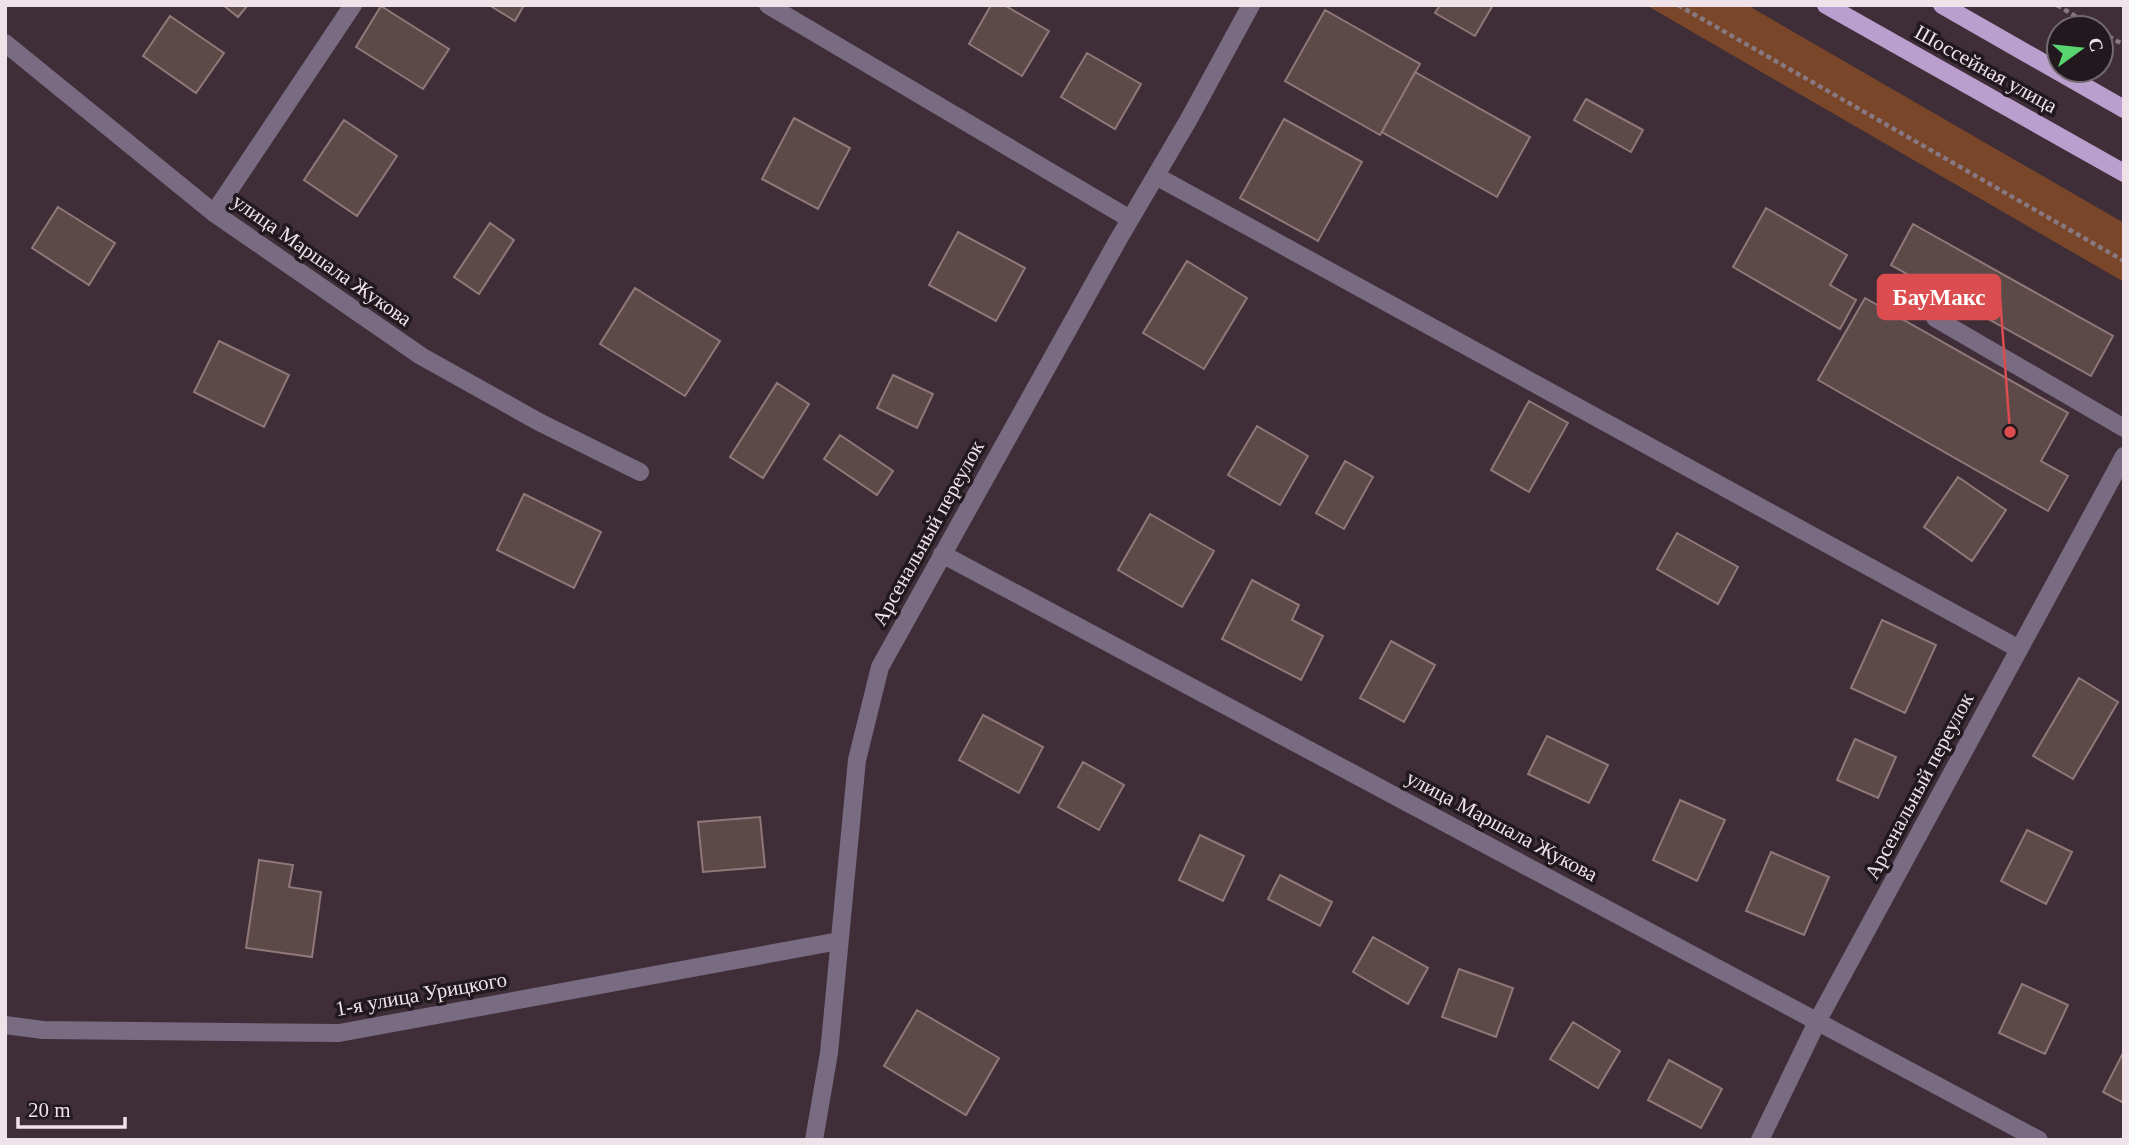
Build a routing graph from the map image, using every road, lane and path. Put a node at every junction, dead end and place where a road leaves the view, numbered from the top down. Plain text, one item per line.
1 (353, 5) edge
2 (768, 5) edge
3 (1251, 5) edge
4 (1678, 5) edge
5 (1826, 5) edge
6 (1942, 5) edge
7 (5, 43) edge
8 (2124, 110) edge
9 (2124, 173) edge
10 (1156, 176) junction
11 (214, 213) junction
12 (1130, 219) junction
13 (2124, 261) edge
14 (1935, 318) dead end
15 (2124, 428) edge
16 (2124, 456) edge
17 (640, 472) dead end
18 (942, 554) junction
19 (2019, 649) junction
20 (839, 941) junction
21 (1818, 1020) junction
22 (5, 1025) edge
23 (817, 1138) edge
24 (1760, 1140) edge
25 (2039, 1140) edge

1 - 11 street
2 - 12 street
3 - 10 street, Арсенальный переулок
4 - 13 path
5 - 9 main road, Шоссейная улица
6 - 8 main road, Шоссейная улица
7 - 11 street, улица Маршала Жукова
10 - 12 street, Арсенальный переулок
10 - 19 street
11 - 17 street, улица Маршала Жукова
12 - 18 street, Арсенальный переулок
14 - 15 street
16 - 19 street, Арсенальный переулок
18 - 20 street, Арсенальный переулок
18 - 21 street, улица Маршала Жукова
19 - 21 street, Арсенальный переулок
20 - 22 street, 1-я улица Урицкого
20 - 23 street, Арсенальный переулок
21 - 24 street, Арсенальный переулок
21 - 25 street, улица Маршала Жукова

